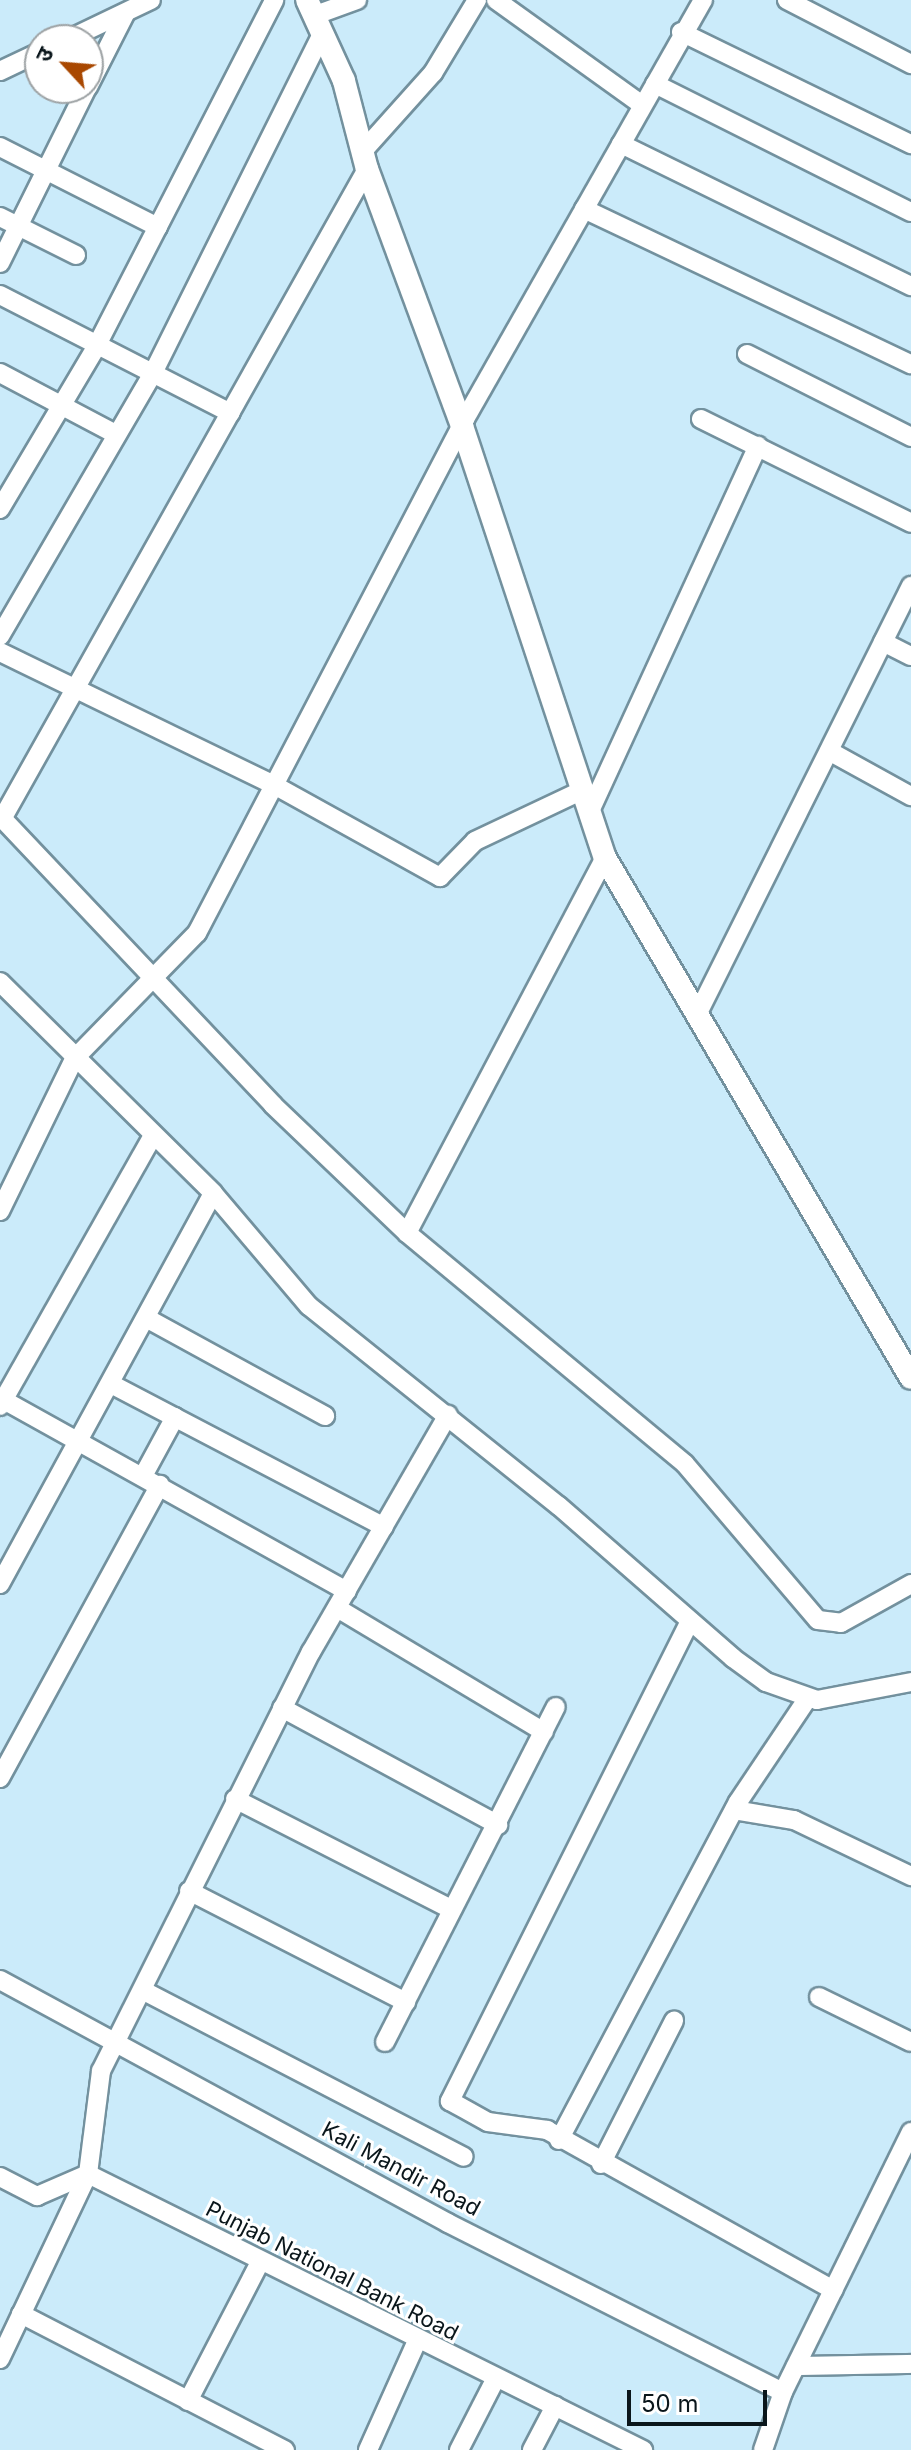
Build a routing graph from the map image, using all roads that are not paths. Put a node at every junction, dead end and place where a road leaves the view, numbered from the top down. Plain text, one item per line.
1 (151, 0) edge
2 (274, 0) edge
3 (357, 0) edge
4 (477, 0) edge
5 (496, 0) edge
6 (703, 0) edge
7 (787, 0) edge
8 (125, 14) junction
9 (314, 16) edge
10 (103, 24) edge
11 (682, 32) junction
12 (104, 56) edge
13 (24, 60) edge
14 (911, 64) edge
15 (0, 71) edge
16 (655, 84) junction
17 (80, 104) edge
18 (642, 105) junction
19 (621, 144) junction
20 (911, 144) edge
21 (0, 147) edge
22 (365, 160) junction
23 (47, 169) junction
24 (584, 209) junction
25 (911, 212) edge
26 (0, 217) edge
27 (19, 226) junction
28 (158, 227) junction
29 (76, 255) dead end
30 (0, 263) edge
31 (911, 286) edge
32 (0, 295) edge
33 (96, 347) junction
34 (747, 354) dead end
35 (911, 364) edge
36 (0, 373) edge
37 (152, 375) junction
38 (63, 407) junction
39 (231, 413) junction
40 (701, 419) dead end
41 (462, 426) junction
42 (114, 433) junction
43 (911, 437) edge
44 (758, 446) junction
45 (0, 509) edge
46 (911, 523) edge
47 (911, 586) edge
48 (0, 636) edge
49 (883, 642) junction
50 (0, 652) edge
51 (911, 656) edge
52 (77, 689) junction
53 (829, 751) junction
54 (274, 785) junction
55 (911, 796) edge
56 (587, 801) junction
57 (1, 818) edge
58 (605, 858) junction
59 (150, 974) junction
60 (0, 982) edge
61 (700, 1009) junction
62 (74, 1059) junction
63 (152, 1137) junction
64 (213, 1193) junction
65 (0, 1211) edge
66 (407, 1233) junction
67 (148, 1319) junction
68 (909, 1369) edge
69 (111, 1384) junction
70 (1, 1401) edge
71 (448, 1415) junction
72 (325, 1416) dead end
73 (175, 1417) junction
74 (79, 1441) junction
75 (143, 1476) junction
76 (160, 1485) junction
77 (384, 1527) junction
78 (0, 1584) edge
79 (911, 1584) edge
80 (347, 1591) junction
81 (337, 1608) junction
82 (690, 1621) junction
83 (911, 1682) edge
84 (808, 1698) junction
85 (556, 1707) dead end
86 (282, 1708) junction
87 (544, 1732) junction
88 (0, 1778) edge
89 (235, 1799) junction
90 (734, 1810) junction
91 (498, 1825) junction
92 (911, 1876) edge
93 (189, 1891) junction
94 (451, 1909) junction
95 (0, 1980) edge
96 (144, 1991) junction
97 (819, 1997) dead end
98 (406, 2002) junction
99 (674, 2021) dead end
100 (120, 2042) junction
101 (385, 2042) dead end
102 (911, 2042) edge
103 (911, 2132) edge
104 (559, 2140) junction
105 (464, 2157) dead end
106 (601, 2164) junction
107 (88, 2174) junction
108 (0, 2177) edge
109 (260, 2262) junction
110 (833, 2290) junction
111 (21, 2314) junction
112 (416, 2343) junction
113 (0, 2359) edge
114 (911, 2364) edge
115 (796, 2366) junction
116 (496, 2378) junction
117 (783, 2392) junction
118 (188, 2401) junction
119 (555, 2406) junction
120 (285, 2450) edge
121 (368, 2450) edge
122 (459, 2450) edge
123 (532, 2450) edge
124 (643, 2450) edge
125 (763, 2450) edge

1 - 8 street
2 - 28 street
3 - 9 street
4 - 22 street
5 - 18 street
6 - 11 street
7 - 14 street
8 - 10 street
8 - 12 street
9 - 22 street
9 - 37 street
11 - 16 street
11 - 20 street
13 - 15 street
16 - 18 street
16 - 25 street
17 - 23 street
18 - 19 street
19 - 24 street
19 - 31 street
21 - 23 street
22 - 39 street
22 - 41 street
23 - 27 street
23 - 28 street
24 - 35 street
24 - 41 street
26 - 27 street
27 - 29 street
27 - 30 street
28 - 33 street
32 - 33 street
33 - 37 street
33 - 38 street
34 - 43 street
36 - 38 street
37 - 39 street
37 - 42 street
38 - 42 street
38 - 45 street
39 - 52 street
40 - 44 street
41 - 54 street
41 - 56 street
42 - 48 street
44 - 46 street
44 - 56 street
47 - 49 street
49 - 51 street
49 - 53 street
50 - 52 street
52 - 54 street
52 - 57 street
53 - 55 street
53 - 61 street
54 - 56 street
54 - 59 street
56 - 58 street
57 - 59 street
58 - 61 street
58 - 66 street
59 - 62 street
59 - 66 street
60 - 62 street
61 - 68 street
62 - 63 street
62 - 65 street
63 - 64 street
63 - 70 street
64 - 67 street
64 - 71 street
66 - 79 street
67 - 69 street
67 - 72 street
69 - 73 street
69 - 74 street
70 - 74 street
71 - 77 street
71 - 82 street
73 - 75 street
73 - 77 street
74 - 75 street
74 - 78 street
75 - 76 street
76 - 80 street
76 - 88 street
77 - 80 street
80 - 81 street
81 - 86 street
81 - 87 street
82 - 84 street
82 - 104 street
83 - 84 street
84 - 90 street
85 - 87 street
86 - 89 street
86 - 91 street
87 - 91 street
89 - 93 street
89 - 94 street
90 - 92 street
90 - 104 street
91 - 94 street
93 - 96 street
93 - 98 street
94 - 98 street
95 - 100 street, Kali Mandir Road
96 - 100 street
96 - 105 street
97 - 102 street
98 - 101 street
99 - 106 street
100 - 107 street
100 - 117 street, Kali Mandir Road
103 - 110 street
104 - 106 street
106 - 110 street
107 - 108 street
107 - 109 street, Punjab National Bank Road
107 - 111 street
109 - 112 street, Punjab National Bank Road
109 - 118 street
110 - 115 street
111 - 113 street
111 - 118 street
112 - 116 street, Punjab National Bank Road
112 - 121 street
114 - 115 street
115 - 117 street
116 - 119 street, Punjab National Bank Road
116 - 122 street
117 - 125 street
118 - 120 street
119 - 123 street
119 - 124 street, Punjab National Bank Road

